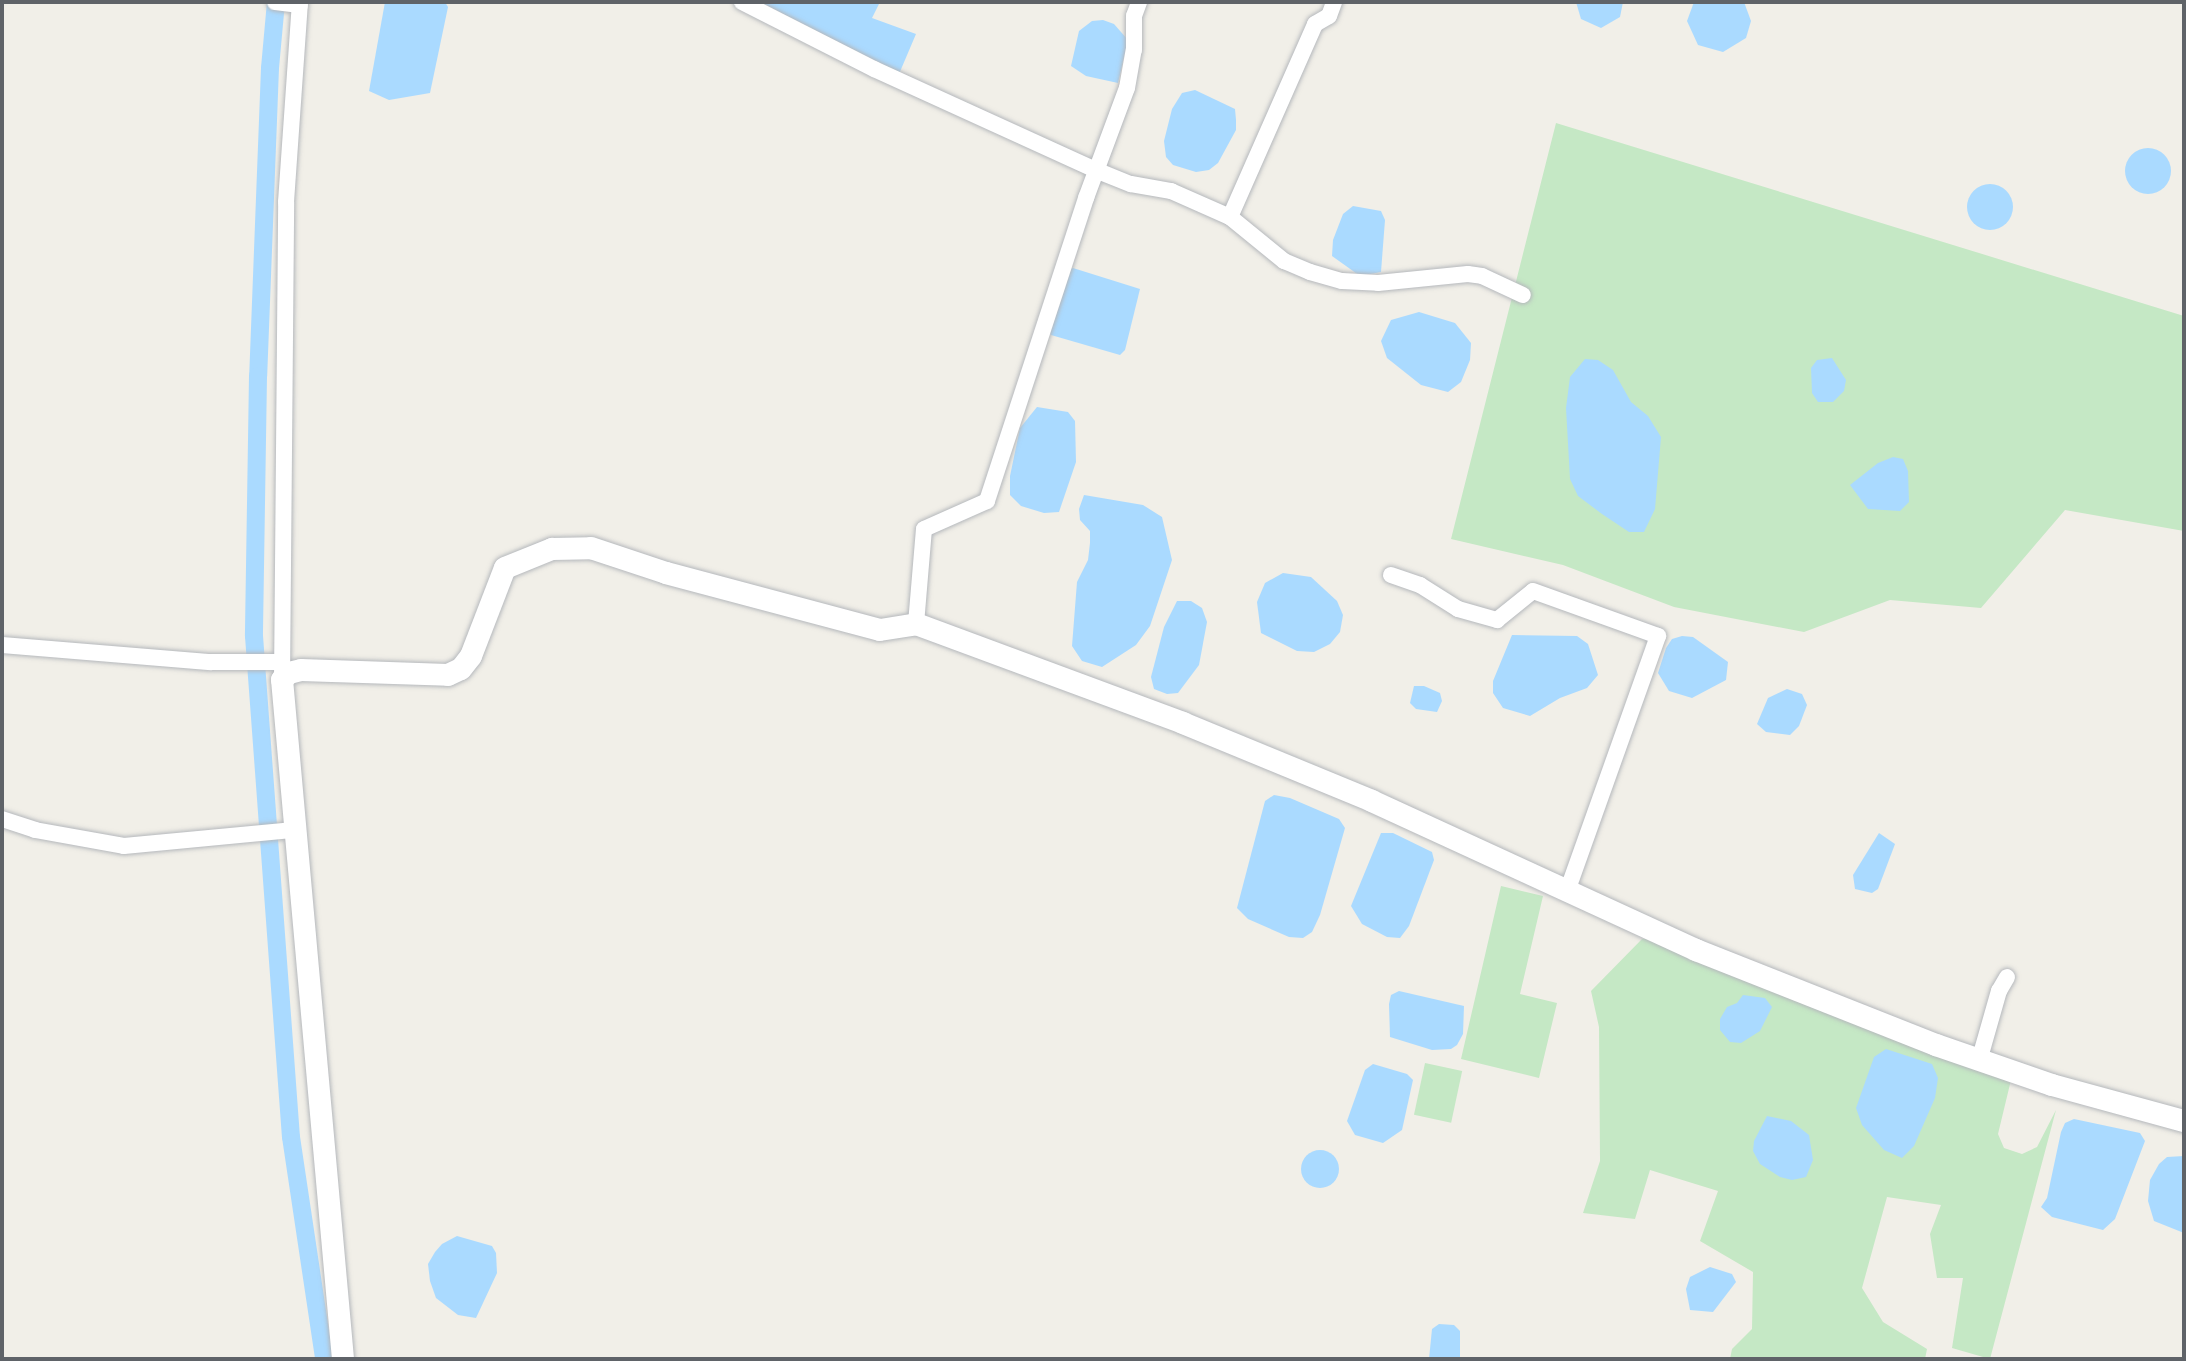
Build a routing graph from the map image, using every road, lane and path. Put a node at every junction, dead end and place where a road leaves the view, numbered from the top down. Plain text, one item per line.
1 (275, 2) edge
2 (742, 2) edge
3 (1139, 2) edge
4 (1334, 2) edge
5 (300, 3) edge
6 (1098, 171) junction
7 (1230, 217) junction
8 (1523, 295) dead end
9 (1391, 575) dead end
10 (916, 624) junction
11 (2, 645) edge
12 (282, 671) junction
13 (2, 819) edge
14 (294, 830) junction
15 (1567, 891) junction
16 (2007, 977) dead end
17 (1979, 1061) junction
18 (2184, 1121) edge
19 (343, 1359) edge

1 - 5 street
2 - 6 street
3 - 6 street
4 - 7 street
5 - 12 street
6 - 7 street
6 - 10 street
7 - 8 street
9 - 15 street
10 - 12 street
10 - 15 street
11 - 12 street
12 - 14 street
13 - 14 street
14 - 19 street
15 - 17 street
16 - 17 street
17 - 18 street

